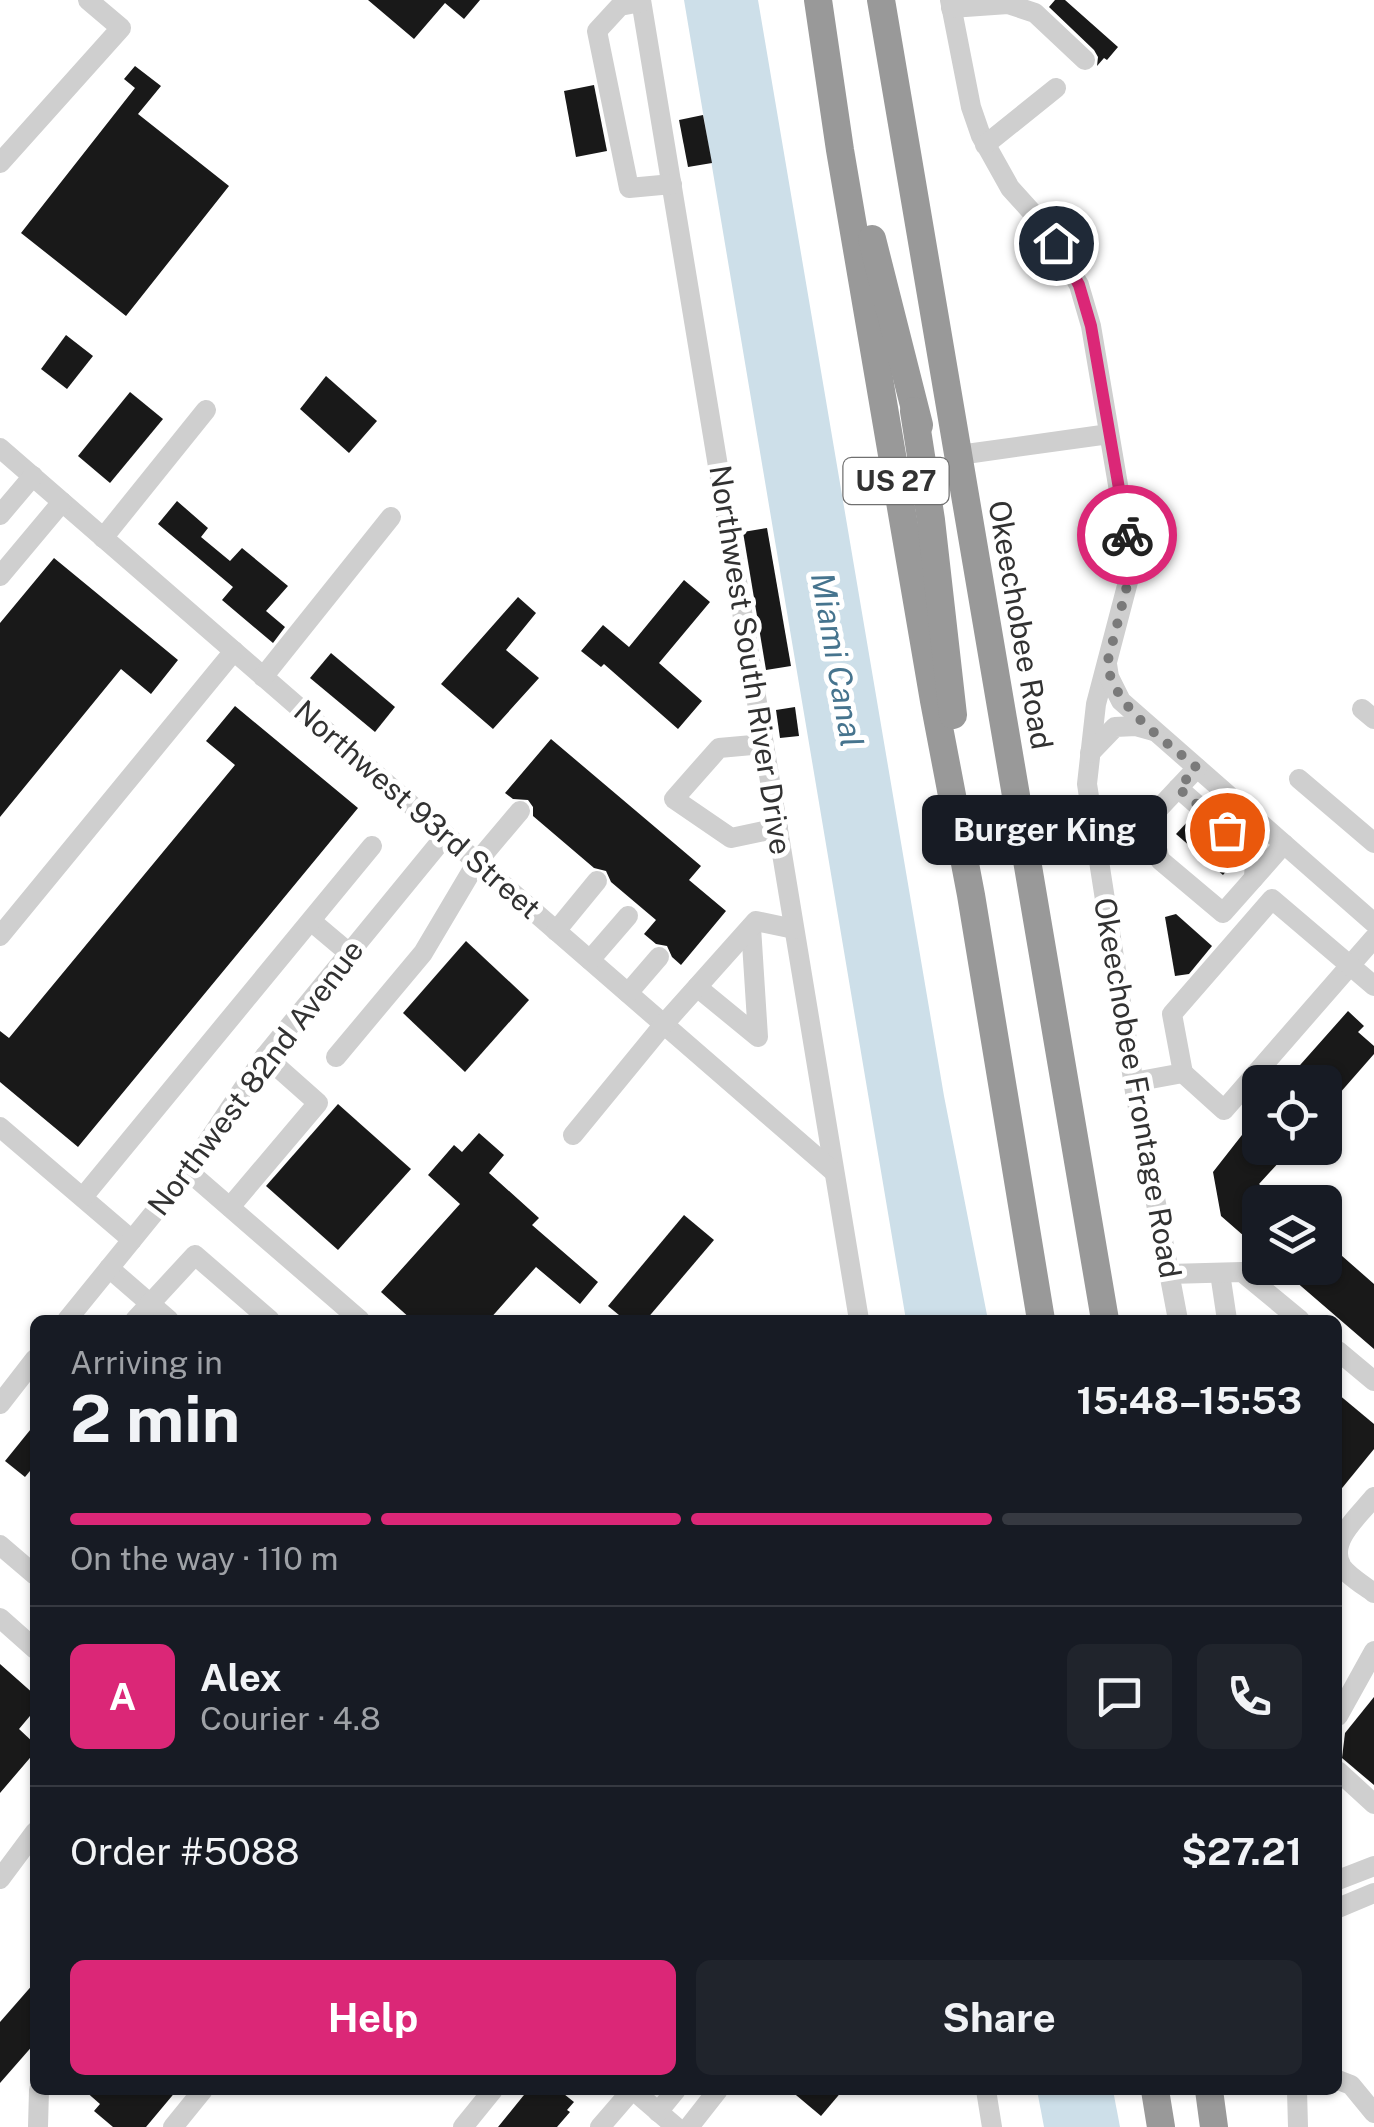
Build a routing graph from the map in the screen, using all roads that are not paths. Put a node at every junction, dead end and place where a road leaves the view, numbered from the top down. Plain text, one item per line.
1 (88, 0) edge
2 (818, 0) edge
3 (881, 0) edge
4 (641, 1) edge
5 (951, 4) edge
6 (1085, 60) dead end
7 (829, 66) junction
8 (1056, 88) dead end
9 (985, 145) junction
10 (0, 164) edge
11 (672, 184) junction
12 (206, 410) dead end
13 (914, 411) junction
14 (1109, 434) junction
15 (0, 448) edge
16 (958, 455) junction
17 (33, 476) junction
18 (62, 502) junction
19 (0, 515) edge
20 (391, 517) dead end
21 (931, 520) junction
22 (103, 538) junction
23 (0, 576) edge
24 (234, 651) junction
25 (1107, 664) junction
26 (263, 676) junction
27 (1156, 732) junction
28 (764, 744) junction
29 (1089, 756) junction
30 (1197, 768) junction
31 (1300, 779) dead end
32 (1178, 788) junction
33 (520, 811) dead end
34 (1149, 819) junction
35 (778, 828) junction
36 (1093, 830) junction
37 (446, 835) junction
38 (1284, 844) junction
39 (1374, 844) edge
40 (372, 846) dead end
41 (476, 862) junction
42 (1254, 878) junction
43 (597, 881) dead end
44 (971, 895) junction
45 (628, 916) dead end
46 (310, 920) junction
47 (1374, 923) edge
48 (751, 926) junction
49 (794, 929) junction
50 (556, 931) junction
51 (0, 936) edge
52 (1374, 938) edge
53 (350, 953) junction
54 (659, 957) dead end
55 (590, 960) junction
56 (1350, 966) junction
57 (1374, 986) edge
58 (697, 987) junction
59 (628, 993) junction
60 (664, 1024) junction
61 (265, 1056) junction
62 (336, 1057) dead end
63 (1183, 1073) junction
64 (1134, 1082) junction
65 (0, 1127) edge
66 (573, 1134) dead end
67 (188, 1171) junction
68 (834, 1172) junction
69 (83, 1198) junction
70 (230, 1207) junction
71 (132, 1240) junction
72 (109, 1268) junction
73 (1220, 1273) junction
74 (1169, 1274) junction
75 (149, 1303) junction
76 (70, 1315) edge
77 (138, 1315) edge
78 (162, 1315) edge
79 (264, 1315) edge
80 (354, 1315) edge
81 (858, 1315) edge
82 (1040, 1315) edge
83 (1104, 1315) edge
84 (1177, 1315) edge
85 (1226, 1315) edge
86 (1294, 1315) edge
87 (1342, 1354) edge
88 (30, 1365) edge
89 (1374, 1381) edge
90 (0, 1404) edge
91 (1374, 1498) edge
92 (1342, 1536) edge
93 (0, 1545) edge
94 (1342, 1566) edge
95 (30, 1571) edge
96 (1374, 1594) edge
97 (0, 1618) edge
98 (30, 1640) edge
99 (1374, 1651) edge
100 (1342, 1709) edge
101 (1342, 1776) edge
102 (1374, 1804) edge
103 (30, 1839) edge
104 (1374, 1866) edge
105 (1342, 1878) edge
106 (0, 1880) edge
107 (1374, 1893) edge
108 (1342, 1906) edge
109 (1342, 2082) edge
110 (39, 2095) edge
111 (199, 2095) edge
112 (488, 2095) edge
113 (628, 2095) edge
114 (638, 2095) edge
115 (672, 2095) edge
116 (714, 2095) edge
117 (987, 2095) edge
118 (1156, 2095) edge
119 (1197, 2095) edge
120 (1210, 2095) edge
121 (1297, 2095) edge
122 (658, 2112) junction
123 (1374, 2113) edge
124 (38, 2127) edge
125 (172, 2127) edge
126 (463, 2127) edge
127 (600, 2127) edge
128 (676, 2127) edge
129 (689, 2127) edge
130 (992, 2127) edge
131 (1161, 2127) edge
132 (1201, 2127) edge
133 (1214, 2127) edge
134 (1298, 2127) edge

1 - 10 street
2 - 7 highway, US 27
3 - 16 highway, Okeechobee Road / US 27
4 - 11 street, Northwest South River Drive
4 - 11 street
5 - 6 street
5 - 9 street, Okeechobee Frontage Road
7 - 13 highway
7 - 44 highway, US 27
8 - 9 street
9 - 14 street, Okeechobee Frontage Road
11 - 28 street, Northwest South River Drive
12 - 22 street
13 - 16 highway
13 - 21 highway
14 - 16 street
14 - 25 street, Okeechobee Frontage Road
15 - 17 street, Northwest 93rd Street
16 - 21 highway
16 - 83 highway, Okeechobee Road / US 27
17 - 18 street, Northwest 93rd Street
17 - 19 street
18 - 22 street, Northwest 93rd Street
18 - 23 street
20 - 26 street
21 - 44 highway
22 - 24 street, Northwest 93rd Street
24 - 26 street, Northwest 93rd Street
24 - 51 street
25 - 27 street
25 - 29 street, Okeechobee Frontage Road
26 - 37 street, Northwest 93rd Street
27 - 29 street
27 - 30 street
28 - 35 street, Northwest South River Drive
28 - 35 street
29 - 36 street, Okeechobee Frontage Road
30 - 32 street
30 - 38 street
31 - 39 street
32 - 34 street
32 - 42 street
33 - 41 street
34 - 36 street
34 - 42 street
35 - 49 street, Northwest South River Drive
36 - 64 street, Okeechobee Frontage Road
37 - 41 street, Northwest 93rd Street
37 - 53 street, Northwest 82nd Avenue
38 - 42 street
38 - 47 street
40 - 46 street
41 - 50 street, Northwest 93rd Street
41 - 62 street
43 - 50 street
44 - 82 highway, US 27
45 - 55 street
46 - 53 street
46 - 69 street
48 - 49 street
48 - 58 street
48 - 58 street
49 - 68 street, Northwest South River Drive
50 - 55 street, Northwest 93rd Street
52 - 56 street
53 - 61 street, Northwest 82nd Avenue
54 - 59 street
55 - 59 street, Northwest 93rd Street
56 - 57 street
56 - 63 street
56 - 63 street
58 - 60 street
59 - 60 street, Northwest 93rd Street
60 - 66 street
60 - 68 street, Northwest 93rd Street
61 - 67 street, Northwest 82nd Avenue
61 - 70 street
63 - 64 street
64 - 74 street, Okeechobee Frontage Road
65 - 69 street
67 - 70 street
67 - 71 street, Northwest 82nd Avenue
68 - 81 street, Northwest South River Drive
69 - 71 street
70 - 80 street
71 - 72 street, Northwest 82nd Avenue
72 - 75 street
72 - 76 street, Northwest 82nd Avenue
73 - 74 street
73 - 85 street
73 - 86 street
74 - 84 street, Okeechobee Frontage Road
75 - 77 street
75 - 78 street
75 - 79 street
87 - 89 street
88 - 90 street
91 - 92 street
93 - 95 street
94 - 96 street
97 - 98 street
99 - 100 street
101 - 102 street
103 - 106 street
104 - 105 street
107 - 108 street
109 - 123 street
110 - 124 street
111 - 125 street
112 - 126 street
113 - 127 street
114 - 122 street
115 - 122 street
116 - 129 street
117 - 130 street
118 - 131 highway
119 - 132 highway
120 - 133 highway
121 - 134 street
122 - 128 street

